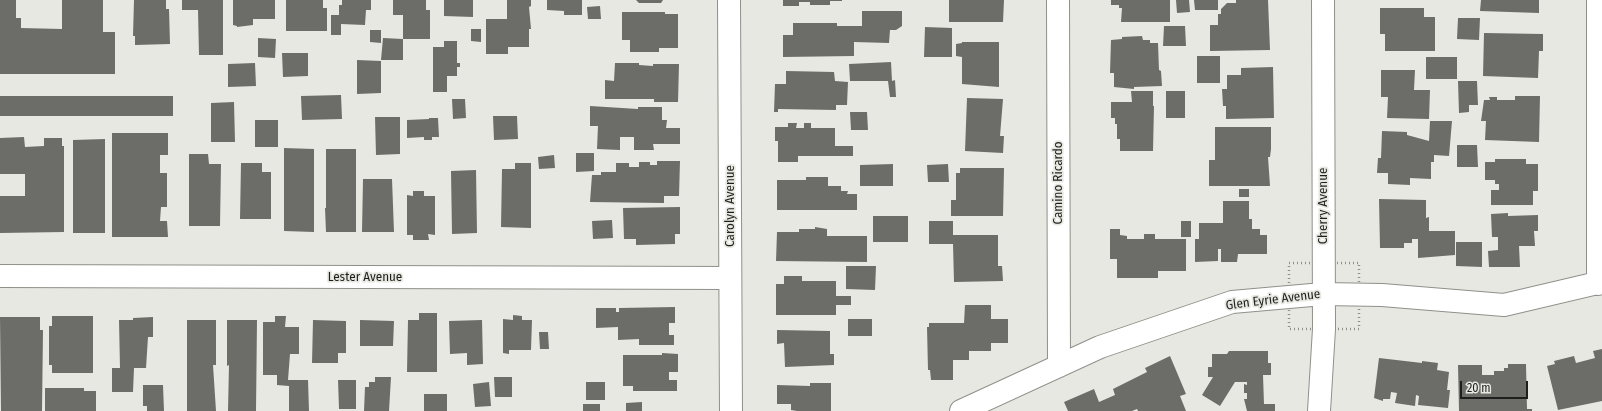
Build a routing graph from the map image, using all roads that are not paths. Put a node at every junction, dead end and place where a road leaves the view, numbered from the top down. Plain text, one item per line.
1 (729, 0) edge
2 (1058, 0) edge
3 (1323, 0) edge
4 (1598, 0) edge
5 (0, 276) edge
6 (730, 278) junction
7 (1600, 283) edge
8 (1323, 294) junction
9 (1059, 366) junction
10 (731, 411) edge
11 (961, 411) edge
12 (1318, 411) edge

1 - 6 street, Carolyn Avenue
2 - 9 street, Camino Ricardo
3 - 8 street, Cherry Avenue
4 - 7 street
5 - 6 street, Lester Avenue
6 - 10 street, Carolyn Avenue
7 - 8 street, Glen Eyrie Avenue
8 - 9 street, Glen Eyrie Avenue
8 - 12 street, Cherry Avenue
9 - 11 street, Glen Eyrie Avenue

